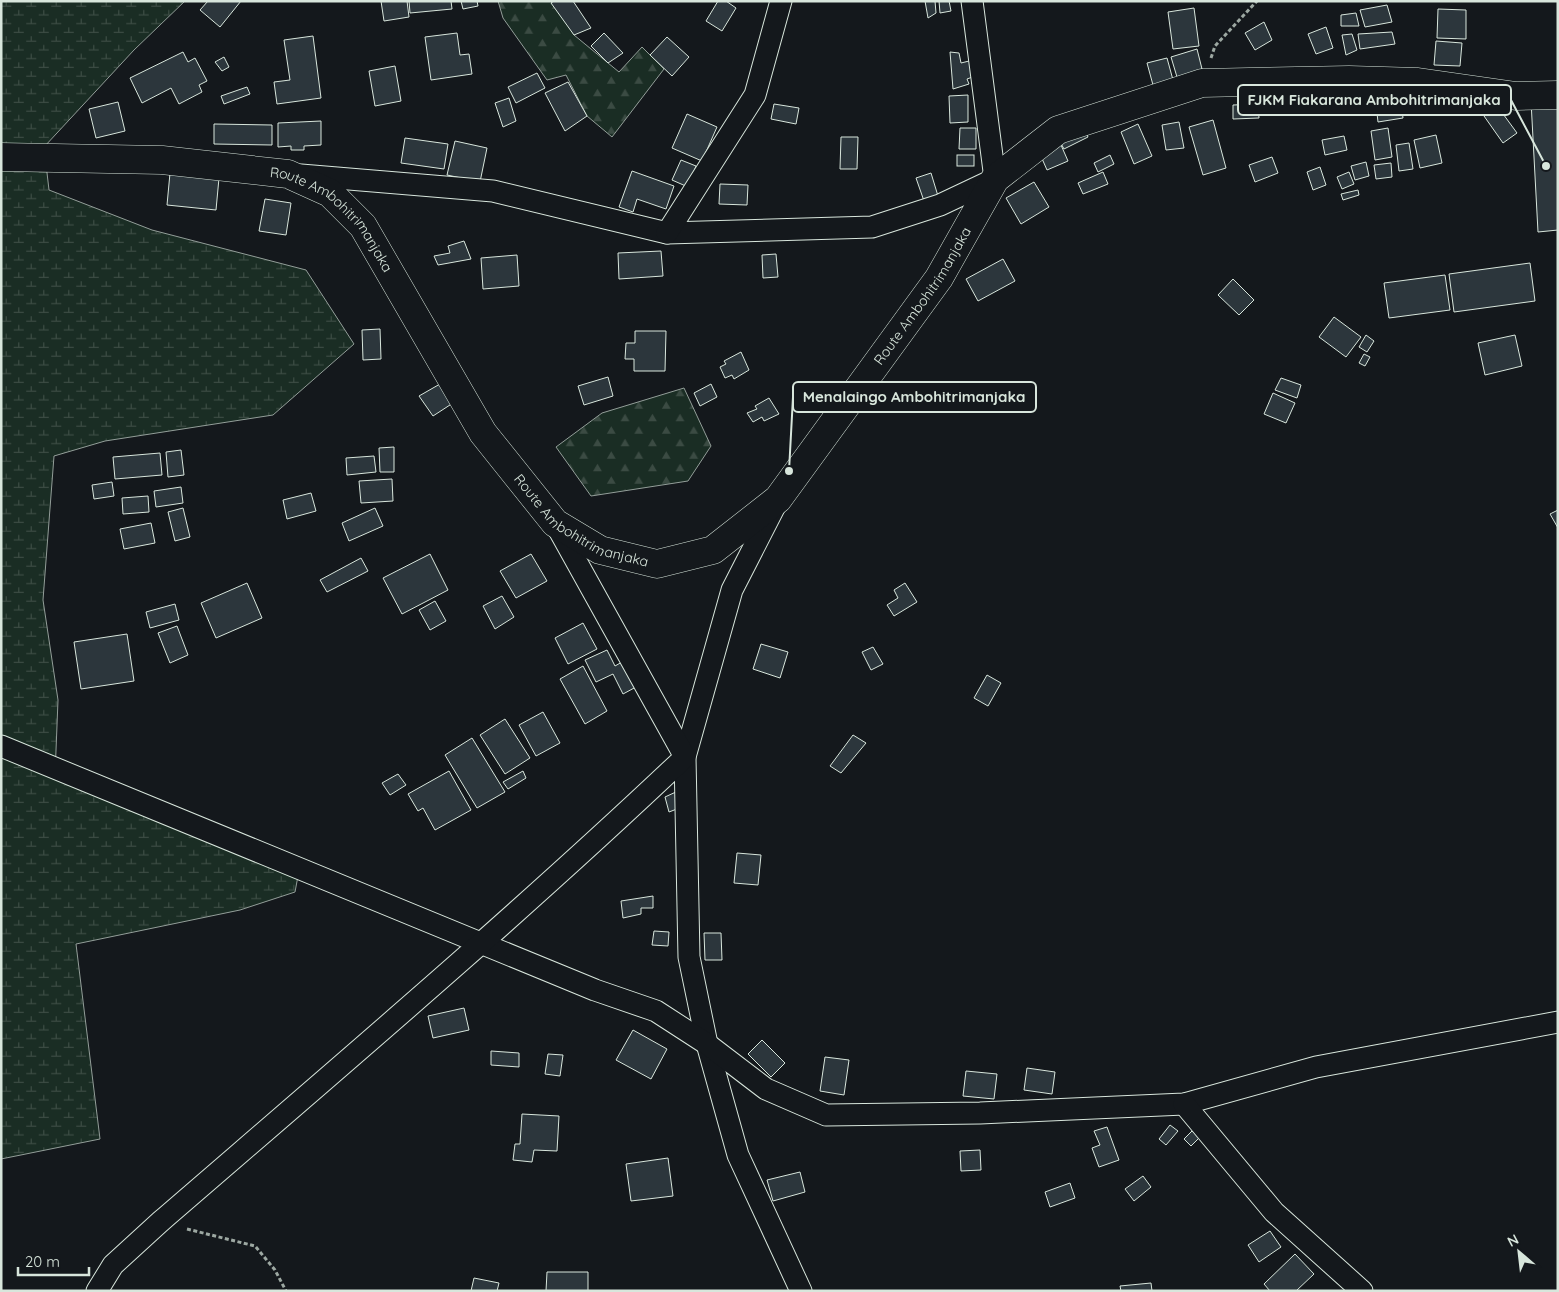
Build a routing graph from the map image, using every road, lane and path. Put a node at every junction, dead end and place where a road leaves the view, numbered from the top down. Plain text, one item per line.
1 (781, 1) edge
2 (972, 1) edge
3 (1257, 1) edge
4 (1202, 82) junction
5 (1558, 95) edge
6 (1, 157) edge
7 (288, 174) junction
8 (994, 179) junction
9 (668, 232) junction
10 (778, 499) junction
11 (555, 523) junction
12 (1, 746) edge
13 (685, 757) junction
14 (482, 942) junction
15 (1558, 1022) edge
16 (707, 1044) junction
17 (1184, 1104) junction
18 (160, 1222) junction
19 (97, 1291) edge
20 (286, 1291) edge
21 (802, 1291) edge
22 (1362, 1291) edge

1 - 9 street
2 - 8 street
3 - 4 path
4 - 5 street, Route Ambohitrimanjaka
4 - 8 street, Route Ambohitrimanjaka
6 - 7 street, Route Ambohitrimanjaka
7 - 9 street
7 - 11 street, Route Ambohitrimanjaka
8 - 9 street
8 - 10 street, Route Ambohitrimanjaka
10 - 11 street, Route Ambohitrimanjaka
10 - 13 street
11 - 13 street
12 - 14 street
13 - 14 street
13 - 16 street
14 - 16 street
14 - 18 street
15 - 17 street
16 - 17 street
16 - 21 street
17 - 22 street
18 - 19 street
18 - 20 path

